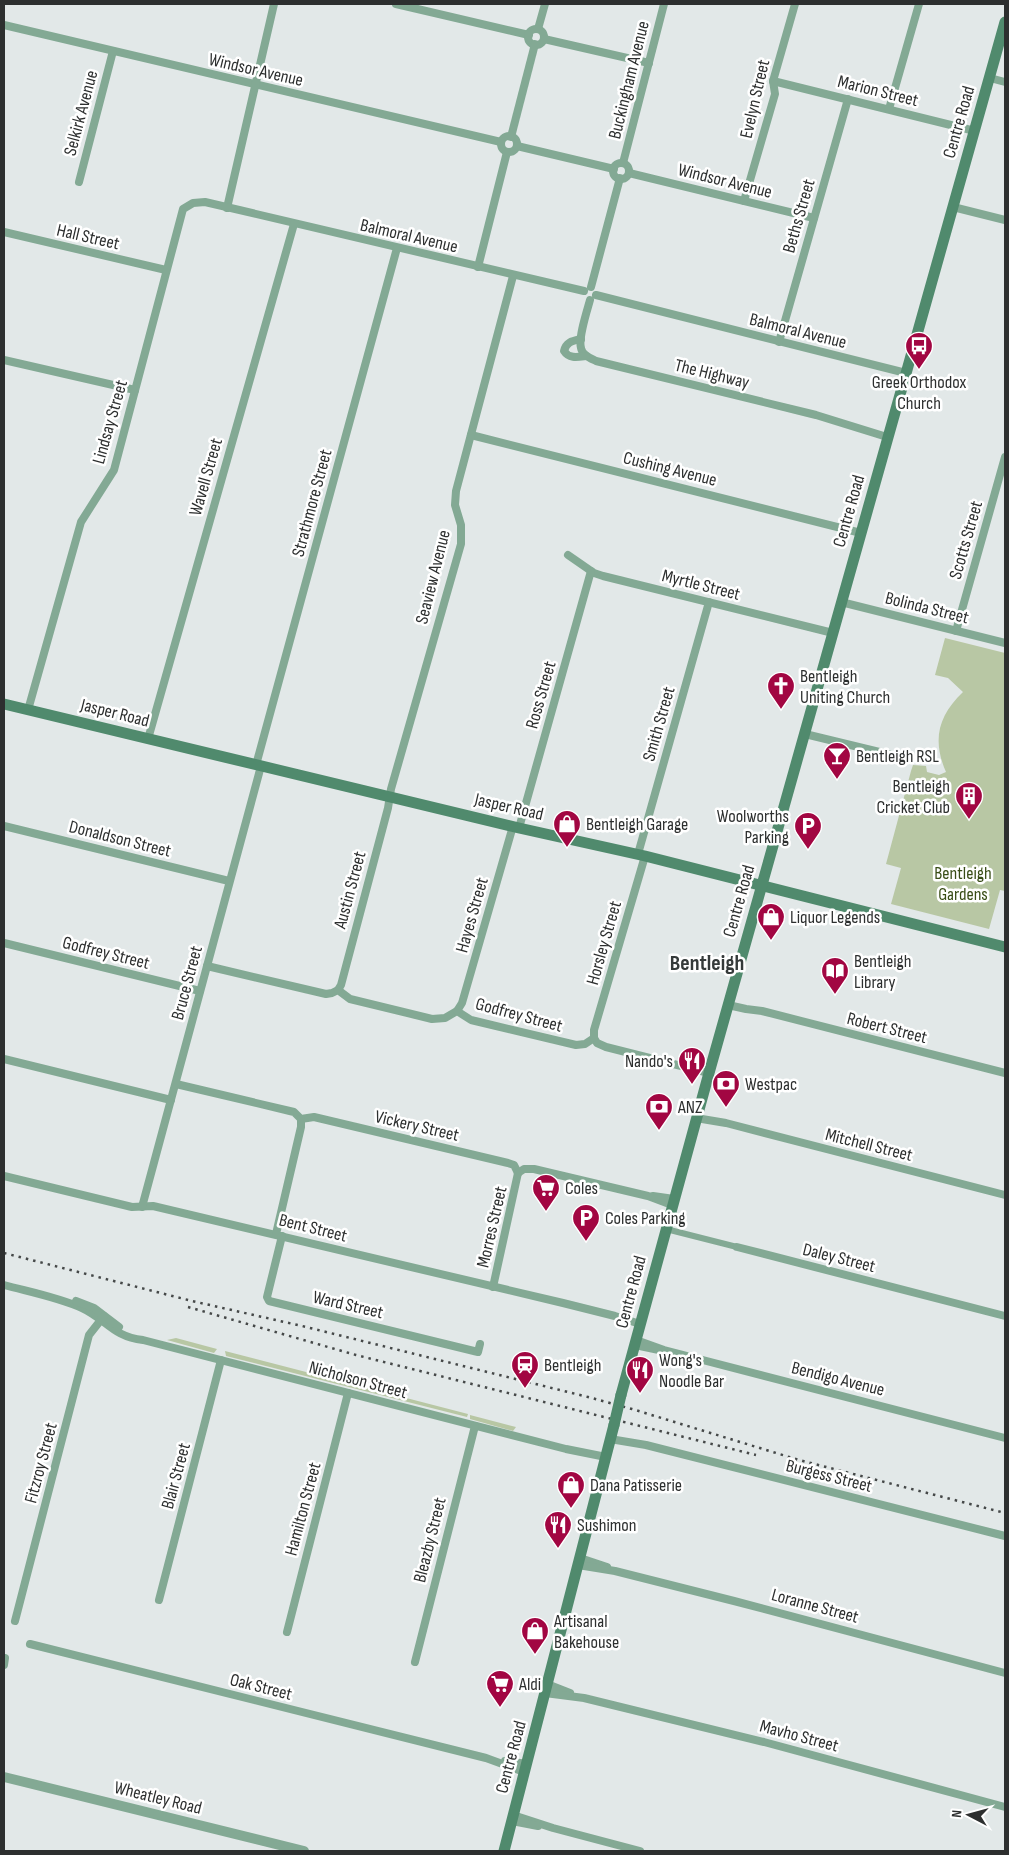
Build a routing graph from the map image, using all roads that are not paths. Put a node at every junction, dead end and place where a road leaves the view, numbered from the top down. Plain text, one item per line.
1 (274, 4) edge
2 (396, 4) edge
3 (545, 4) edge
4 (664, 4) edge
5 (795, 4) edge
6 (919, 4) edge
7 (1005, 22) edge
8 (4, 25) edge
9 (538, 29) junction
10 (528, 35) junction
11 (544, 38) junction
12 (535, 44) junction
13 (112, 51) junction
14 (649, 63) junction
15 (990, 78) junction
16 (773, 81) junction
17 (1005, 82) edge
18 (256, 85) junction
19 (848, 99) junction
20 (890, 109) junction
21 (975, 131) junction
22 (511, 137) junction
23 (501, 142) junction
24 (517, 146) junction
25 (507, 152) junction
26 (623, 163) junction
27 (614, 169) junction
28 (629, 173) junction
29 (620, 178) junction
30 (78, 182) dead end
31 (744, 201) junction
32 (953, 207) junction
33 (227, 208) junction
34 (814, 218) junction
35 (1005, 220) edge
36 (294, 224) junction
37 (4, 232) edge
38 (397, 248) junction
39 (478, 267) junction
40 (166, 270) junction
41 (513, 276) junction
42 (587, 289) junction
43 (593, 297) junction
44 (581, 339) junction
45 (779, 342) junction
46 (586, 356) junction
47 (4, 360) edge
48 (906, 373) junction
49 (135, 390) junction
50 (471, 435) junction
51 (888, 437) junction
52 (1005, 457) edge
53 (861, 533) junction
54 (568, 555) dead end
55 (591, 570) junction
56 (708, 602) junction
57 (841, 602) junction
58 (956, 631) junction
59 (833, 633) junction
60 (1005, 643) edge
61 (4, 704) edge
62 (28, 710) junction
63 (805, 734) junction
64 (148, 739) junction
65 (900, 757) dead end
66 (258, 766) junction
67 (390, 797) junction
68 (4, 826) edge
69 (516, 827) junction
70 (641, 855) junction
71 (229, 881) junction
72 (762, 884) junction
73 (4, 943) edge
74 (1005, 947) edge
75 (207, 966) junction
76 (338, 990) junction
77 (200, 991) junction
78 (729, 1002) junction
79 (457, 1011) junction
80 (594, 1038) junction
81 (4, 1059) edge
82 (1005, 1073) edge
83 (708, 1074) junction
84 (176, 1084) junction
85 (171, 1100) junction
86 (697, 1115) junction
87 (301, 1119) junction
88 (518, 1173) junction
89 (4, 1176) edge
90 (1005, 1195) edge
91 (673, 1202) junction
92 (142, 1207) junction
93 (666, 1229) junction
94 (279, 1235) junction
95 (737, 1247) joint
96 (4, 1285) edge
97 (493, 1287) junction
98 (1005, 1316) edge
99 (101, 1318) junction
100 (641, 1322) junction
101 (635, 1342) junction
102 (480, 1344) dead end
103 (221, 1360) junction
104 (348, 1393) junction
105 (475, 1426) junction
106 (612, 1432) junction
107 (1005, 1438) edge
108 (605, 1460) junction
109 (1005, 1536) edge
110 (579, 1561) junction
111 (159, 1600) dead end
112 (15, 1621) dead end
113 (286, 1632) dead end
114 (30, 1644) dead end
115 (415, 1662) dead end
116 (1005, 1673) edge
117 (546, 1688) junction
118 (526, 1768) junction
119 (4, 1776) edge
120 (1005, 1807) edge
121 (513, 1818) junction
122 (304, 1851) edge
123 (504, 1851) edge
124 (640, 1851) edge

1 - 18 street
2 - 10 street
3 - 9 street
4 - 14 street, Buckingham Avenue
5 - 16 street, Evelyn Street
6 - 20 street
7 - 15 main road, Centre Road
8 - 13 street, Windsor Avenue
9 - 10 street
9 - 11 street
10 - 12 street
11 - 12 street
11 - 14 street
12 - 22 street
13 - 18 street, Windsor Avenue
13 - 30 street, Selkirk Avenue
14 - 26 street, Buckingham Avenue
15 - 17 street
15 - 21 main road, Centre Road
16 - 19 street, Marion Street
16 - 31 street, Evelyn Street
18 - 23 street, Windsor Avenue
18 - 33 street
19 - 20 street, Marion Street
19 - 34 street, Beths Street
20 - 21 street, Marion Street
21 - 32 main road, Centre Road
22 - 23 street
22 - 24 street
23 - 25 street
24 - 25 street
24 - 27 street
25 - 39 street
26 - 27 street
26 - 28 street
27 - 29 street
28 - 29 street
28 - 31 street, Windsor Avenue
29 - 42 street
31 - 34 street, Windsor Avenue
32 - 35 street
32 - 48 main road, Centre Road
33 - 36 street, Balmoral Avenue
33 - 40 street, Lindsay Street
34 - 45 street, Beths Street
36 - 38 street, Balmoral Avenue
36 - 64 street, Wavell Street
37 - 40 street, Hall Street
38 - 39 street, Balmoral Avenue
38 - 66 street, Strathmore Street
39 - 41 street, Balmoral Avenue
40 - 49 street, Lindsay Street
41 - 42 street, Balmoral Avenue
41 - 50 street, Seaview Avenue
42 - 43 street
43 - 44 street
43 - 45 street, Balmoral Avenue
44 - 46 street
44 - 46 street, The Highway
45 - 48 street, Balmoral Avenue
46 - 51 street, The Highway
47 - 49 street
48 - 51 main road, Centre Road
49 - 62 street, Lindsay Street
50 - 53 street, Cushing Avenue
50 - 67 street, Seaview Avenue
51 - 53 main road, Centre Road
52 - 58 street, Scotts Street
53 - 57 main road, Centre Road
54 - 55 street, Myrtle Street
55 - 56 street, Myrtle Street
55 - 69 street, Ross Street
56 - 59 street, Myrtle Street
56 - 70 street, Smith Street
57 - 58 street, Bolinda Street
57 - 59 main road, Centre Road
58 - 60 street, Bolinda Street
59 - 63 main road, Centre Road
61 - 62 main road, Jasper Road
62 - 64 main road, Jasper Road
63 - 65 street
63 - 72 main road, Centre Road
64 - 66 main road, Jasper Road
66 - 67 main road, Jasper Road
66 - 71 street, Bruce Street
67 - 69 main road, Jasper Road
67 - 76 street, Austin Street
68 - 71 street, Donaldson Street
69 - 70 main road, Jasper Road
69 - 79 street, Hayes Street
70 - 72 main road, Jasper Road
70 - 80 street, Horsley Street
71 - 75 street, Bruce Street
72 - 74 main road, Jasper Road
72 - 78 main road, Centre Road
73 - 77 street, Godfrey Street
75 - 76 street
75 - 77 street, Bruce Street
76 - 79 street, Godfrey Street
77 - 84 street, Bruce Street
78 - 82 street, Robert Street
78 - 83 main road, Centre Road
79 - 80 street, Godfrey Street
80 - 83 street
81 - 85 street
83 - 86 main road, Centre Road
84 - 85 street, Bruce Street
84 - 87 street, Vickery Street
85 - 92 street, Bruce Street
86 - 90 street, Mitchell Street
86 - 91 main road, Centre Road
87 - 88 street, Vickery Street
87 - 94 street, Ward Street
88 - 91 street
88 - 97 street, Morres Street
89 - 92 street, Bent Street
91 - 93 main road, Centre Road
92 - 94 street, Bent Street
93 - 95 street, Daley Street
93 - 100 main road, Centre Road
94 - 97 street, Bent Street
94 - 102 street, Ward Street
95 - 98 street, Daley Street
96 - 99 street, Nicholson Street
97 - 100 street, Bent Street
99 - 103 street, Nicholson Street
99 - 112 street, Fitzroy Street
100 - 101 main road, Centre Road
101 - 106 main road, Centre Road, bridge
101 - 107 street, Bendigo Avenue
103 - 104 street, Nicholson Street
103 - 111 street, Blair Street
104 - 105 street, Nicholson Street
104 - 113 street, Hamilton Street
105 - 108 street, Nicholson Street
105 - 115 street, Bleazby Street
106 - 108 main road, Centre Road
106 - 109 street, Burgess Street
108 - 110 main road, Centre Road
110 - 116 street, Loranne Street
110 - 117 main road, Centre Road
114 - 118 street, Oak Street
117 - 118 main road, Centre Road
117 - 120 street, Mavho Street
118 - 121 main road, Centre Road
119 - 122 street, Wheatley Road
121 - 123 main road, Centre Road
121 - 124 street

